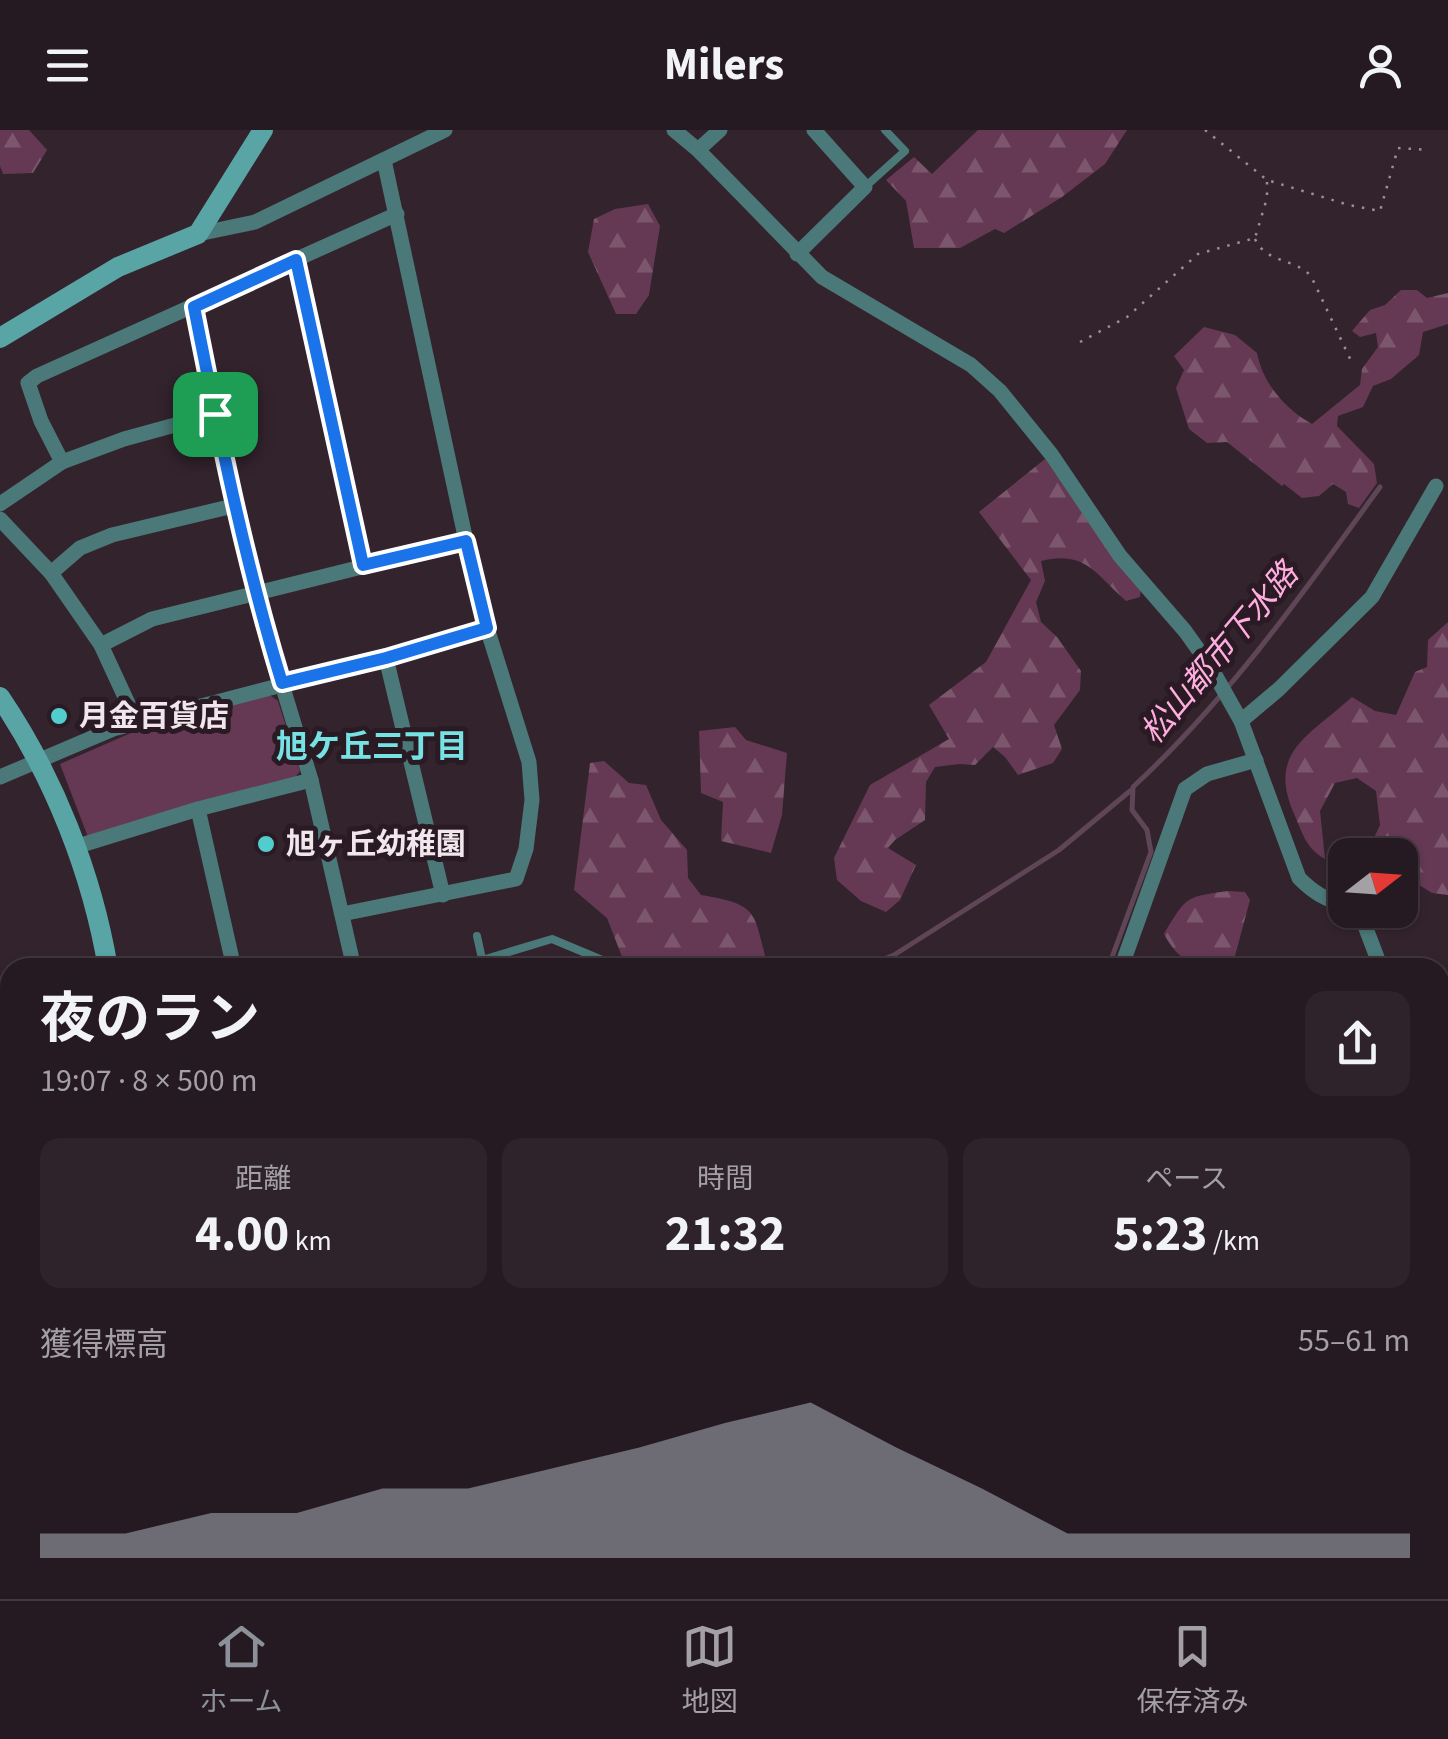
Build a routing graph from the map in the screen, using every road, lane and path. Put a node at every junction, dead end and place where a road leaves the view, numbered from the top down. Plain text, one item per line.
1 (262, 130) edge
2 (445, 130) edge
3 (674, 130) edge
4 (720, 130) edge
5 (814, 130) edge
6 (885, 130) edge
7 (1205, 130) edge
8 (698, 150) junction
9 (1429, 150) dead end
10 (384, 160) junction
11 (1267, 180) junction
12 (865, 187) junction
13 (397, 214) junction
14 (198, 234) junction
15 (1255, 238) junction
16 (797, 254) junction
17 (296, 260) junction
18 (194, 307) junction
19 (0, 338) edge
20 (1080, 342) dead end
21 (1353, 365) dead end
22 (215, 414) junction
23 (62, 462) junction
24 (1436, 486) dead end
25 (0, 504) edge
26 (233, 506) junction
27 (0, 519) edge
28 (466, 541) junction
29 (363, 565) junction
30 (51, 573) junction
31 (254, 592) junction
32 (487, 628) junction
33 (101, 645) junction
34 (386, 658) junction
35 (282, 683) junction
36 (0, 697) edge
37 (1241, 720) junction
38 (137, 722) junction
39 (1256, 760) junction
40 (38, 761) junction
41 (0, 776) edge
42 (311, 780) junction
43 (198, 809) junction
44 (75, 848) junction
45 (443, 895) junction
46 (1328, 899) edge
47 (342, 914) junction
48 (1365, 928) edge
49 (477, 936) dead end
50 (106, 958) edge
51 (232, 958) edge
52 (352, 958) edge
53 (482, 958) edge
54 (500, 958) edge
55 (597, 958) edge
56 (1125, 958) edge
57 (1377, 958) edge
58 (0, 1188) edge
59 (0, 1210) edge

1 - 14 street
2 - 10 street
3 - 8 street
4 - 8 street
5 - 12 street
6 - 12 lane
7 - 11 path
8 - 16 street
9 - 11 path
10 - 13 street
10 - 14 street
11 - 15 path
12 - 16 street
13 - 17 street
13 - 28 street
14 - 19 street
15 - 20 path
15 - 21 path
16 - 37 street
17 - 18 street
17 - 29 street
18 - 22 street
18 - 23 street
22 - 23 street
22 - 26 street
23 - 25 street
24 - 37 street
26 - 30 street
26 - 31 street
27 - 30 street
28 - 29 street
28 - 32 street
29 - 31 street
30 - 33 street
31 - 33 street
31 - 35 street
32 - 34 street
32 - 45 street
33 - 38 street
34 - 35 street
34 - 45 street
35 - 38 street
35 - 42 street
36 - 40 street
37 - 39 street
38 - 40 street
39 - 46 street
39 - 56 street
40 - 41 street
40 - 44 street
42 - 43 street
42 - 47 street
43 - 44 street
43 - 51 street
44 - 50 street
45 - 47 street
47 - 52 street
48 - 57 street
49 - 53 lane
54 - 55 lane
58 - 59 path

